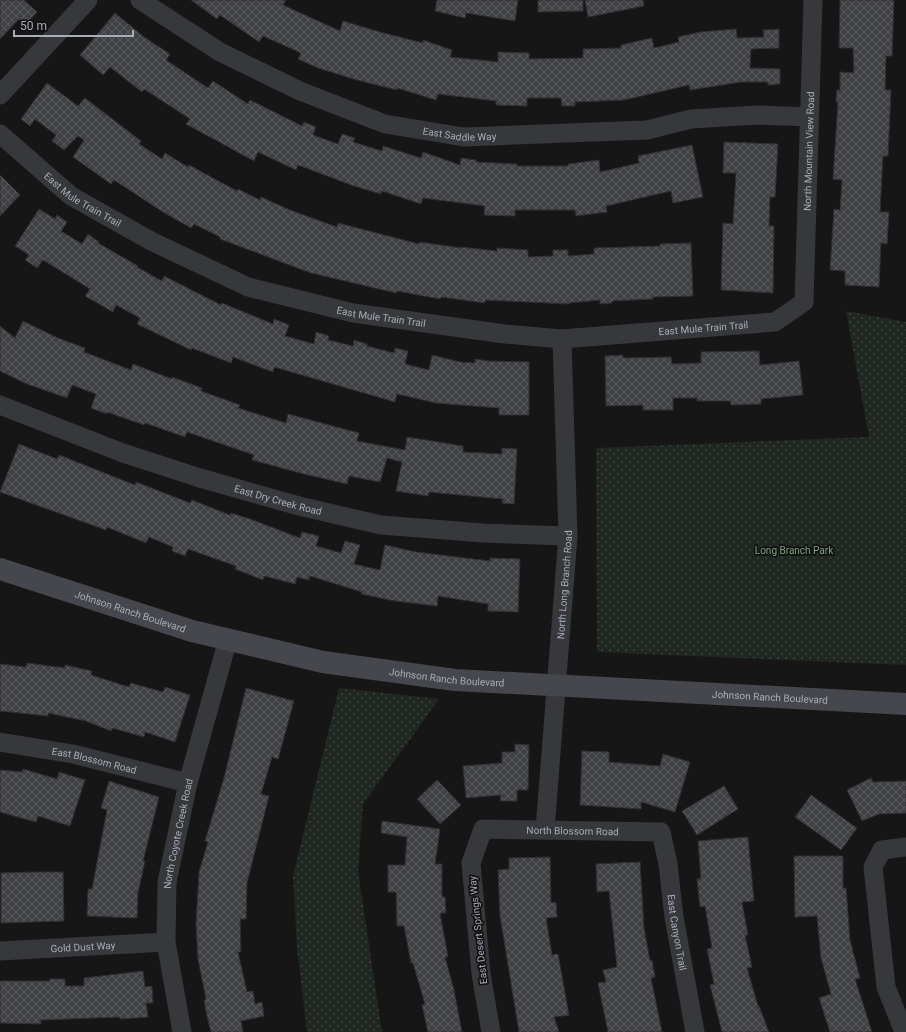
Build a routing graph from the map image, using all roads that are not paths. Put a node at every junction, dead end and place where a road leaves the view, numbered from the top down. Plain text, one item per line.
1 (88, 0) edge
2 (140, 0) edge
3 (814, 0) edge
4 (0, 96) edge
5 (808, 117) junction
6 (0, 134) edge
7 (804, 302) joint
8 (562, 339) junction
9 (0, 405) edge
10 (568, 536) junction
11 (0, 569) edge
12 (228, 639) junction
13 (556, 686) junction
14 (906, 704) edge
15 (0, 742) edge
16 (188, 783) junction
17 (483, 829) joint
18 (545, 830) junction
19 (661, 832) joint
20 (906, 847) edge
21 (166, 942) junction
22 (0, 951) edge
23 (182, 1032) edge
24 (491, 1032) edge
25 (695, 1032) edge
26 (904, 1032) edge

1 - 4 street
2 - 5 street, East Saddle Way
3 - 5 street, North Mountain View Road
5 - 7 street, North Mountain View Road
6 - 8 street, East Mule Train Trail
7 - 8 street, East Mule Train Trail
8 - 10 street, North Long Branch Road
9 - 10 street, East Dry Creek Road
10 - 13 street, North Long Branch Road
11 - 12 street, Johnson Ranch Boulevard
12 - 13 street, Johnson Ranch Boulevard
12 - 16 street, North Coyote Creek Road
13 - 14 street, Johnson Ranch Boulevard
13 - 18 street, North Long Branch Road
15 - 16 street, East Blossom Road
16 - 21 street, North Coyote Creek Road
17 - 18 street, North Blossom Road
17 - 24 street, East Desert Springs Way
18 - 19 street, North Blossom Road
19 - 25 street, East Canyon Trail
20 - 26 street
21 - 22 street, Gold Dust Way
21 - 23 street, North Coyote Creek Road

